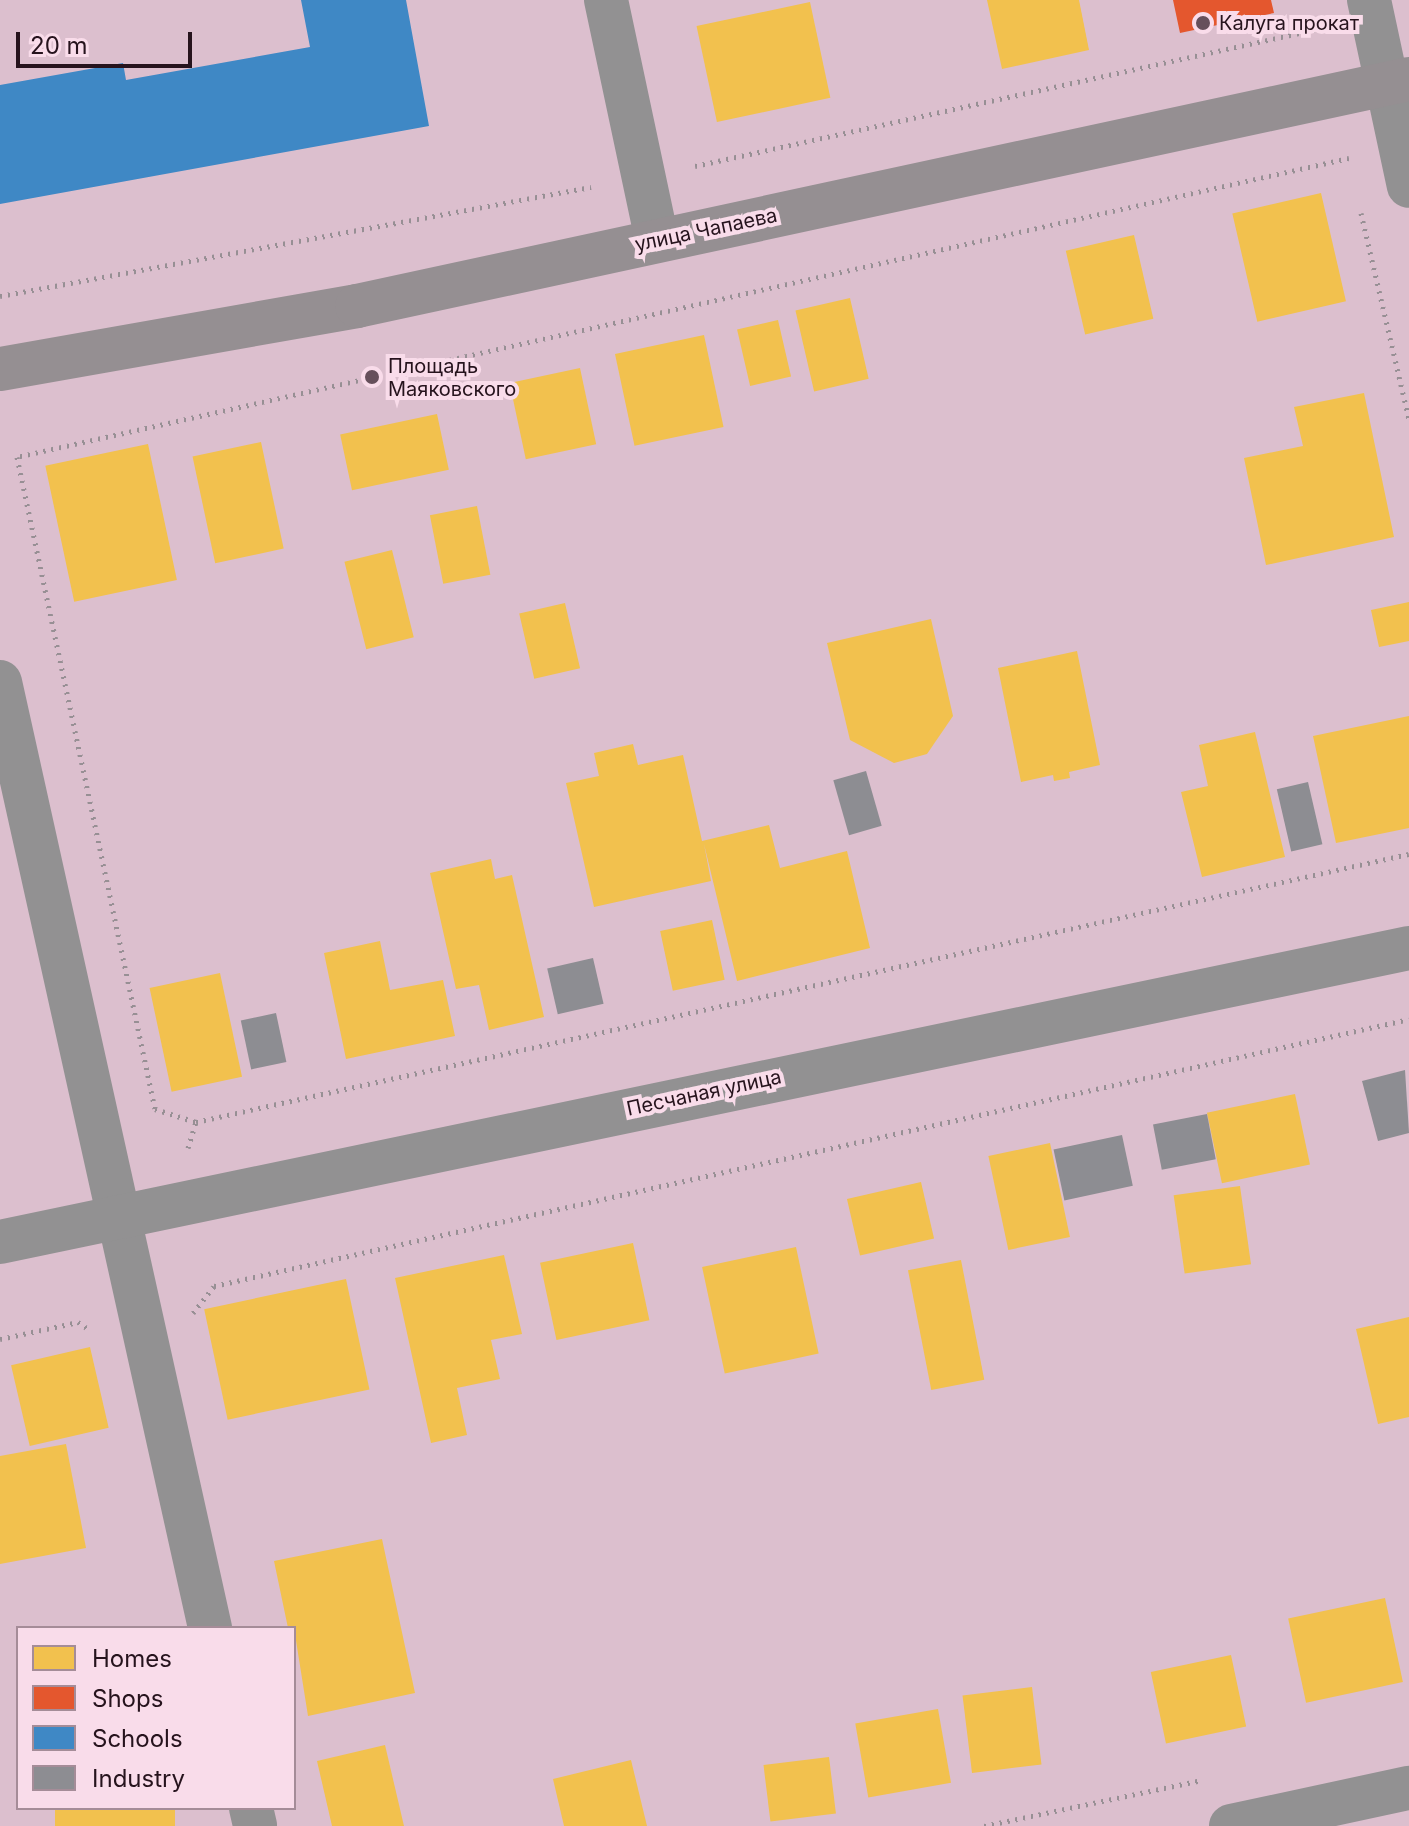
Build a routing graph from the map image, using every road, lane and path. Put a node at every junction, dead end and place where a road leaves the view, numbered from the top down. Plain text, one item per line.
1 (606, 0) edge
2 (1371, 9) edge
3 (1321, 28) junction
4 (1398, 82) edge
5 (1335, 96) junction
6 (1349, 158) junction
7 (1405, 166) edge
8 (1352, 173) dead end
9 (644, 177) junction
10 (1359, 204) dead end
11 (657, 240) junction
12 (0, 296) edge
13 (0, 369) edge
14 (1409, 420) edge
15 (0, 682) edge
16 (1409, 854) edge
17 (1409, 948) edge
18 (1409, 1019) edge
19 (196, 1122) junction
20 (187, 1151) dead end
21 (116, 1215) junction
22 (0, 1242) edge
23 (196, 1329) dead end
24 (210, 1626) edge
25 (1212, 1778) dead end
26 (1409, 1788) edge
27 (984, 1826) edge
28 (1231, 1826) edge

1 - 9 street
2 - 3 path
2 - 4 street
3 - 5 path
3 - 9 path
4 - 5 main road, улица Чапаева
4 - 7 street
5 - 6 path
5 - 11 main road, улица Чапаева
6 - 7 path
6 - 8 path
6 - 19 path
9 - 11 street
9 - 12 path
10 - 14 path
11 - 13 main road, улица Чапаева
15 - 21 street
16 - 19 path
17 - 21 street, Песчаная улица
18 - 23 path
19 - 20 path
21 - 22 street, Песчаная улица
21 - 24 street
25 - 27 path
26 - 28 street

